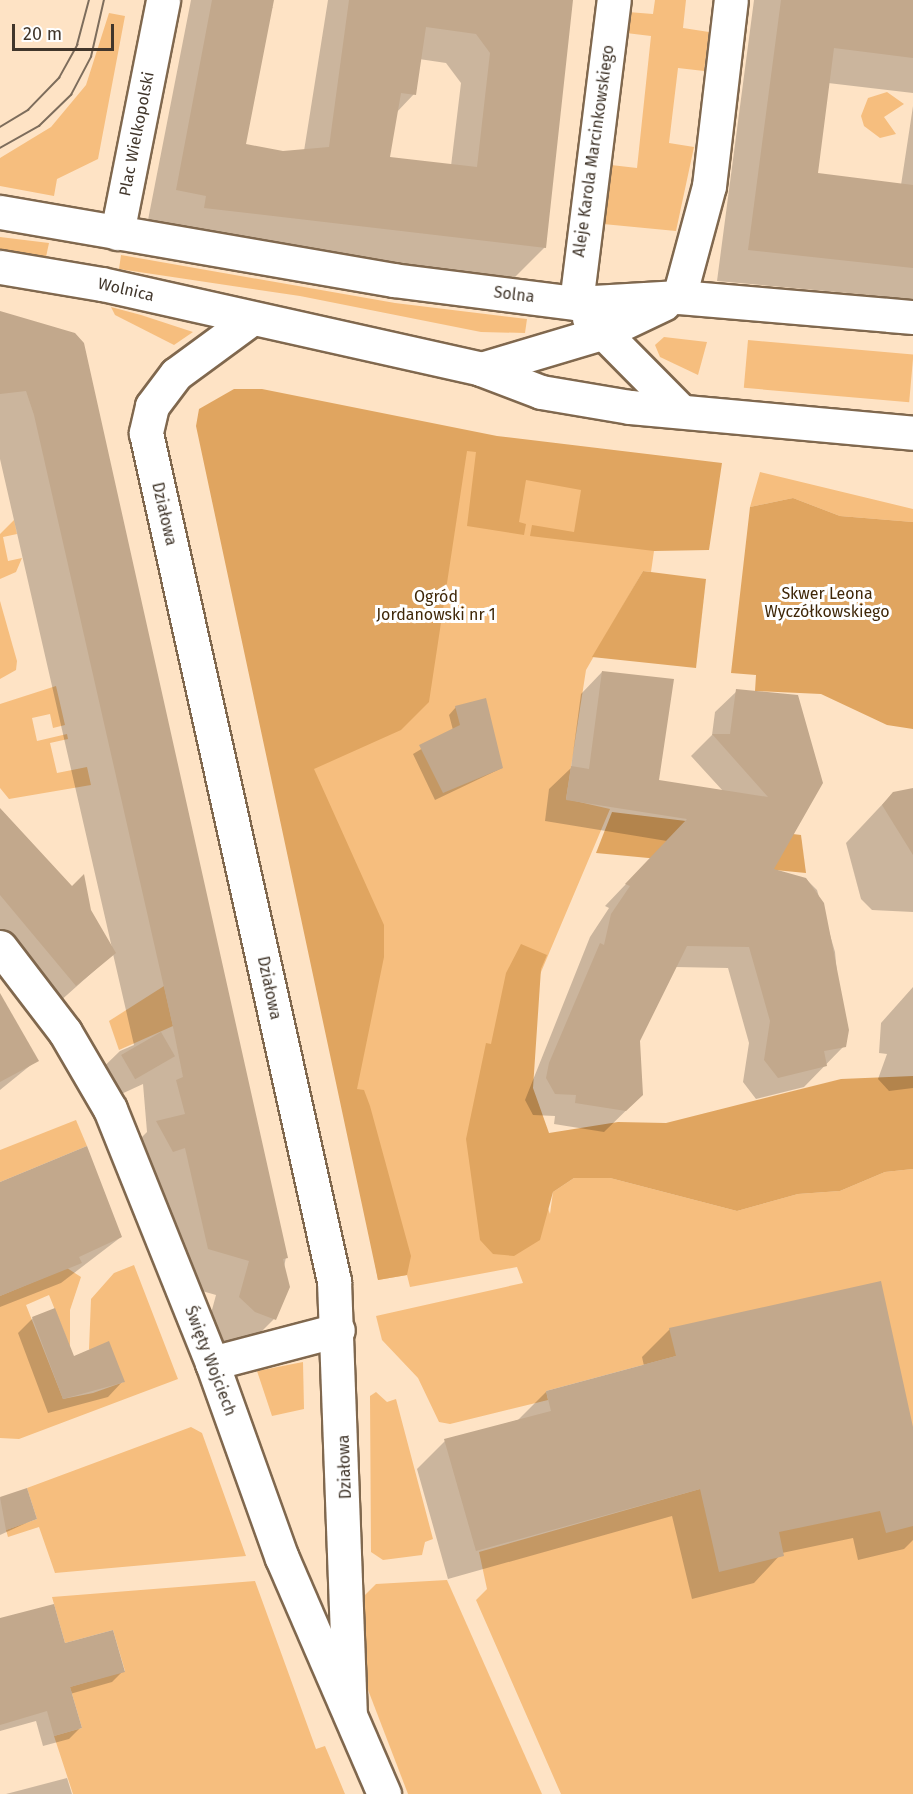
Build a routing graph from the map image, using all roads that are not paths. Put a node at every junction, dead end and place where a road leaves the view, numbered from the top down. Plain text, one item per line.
1 (163, 0) edge
2 (614, 0) edge
3 (730, 0) edge
4 (0, 212) edge
5 (117, 233) junction
6 (0, 267) edge
7 (679, 297) junction
8 (576, 303) junction
9 (913, 317) edge
10 (251, 319) junction
11 (602, 333) junction
12 (481, 369) junction
13 (679, 409) junction
14 (913, 433) edge
15 (0, 947) edge
16 (338, 1330) junction
17 (212, 1363) junction
18 (350, 1711) junction
19 (384, 1794) edge

1 - 5 street, Plac Wielkopolski
2 - 8 street, Aleje Karola Marcinkowskiego
3 - 7 street
4 - 5 street
5 - 8 street, Solna
6 - 10 street, Wolnica
7 - 8 street, Solna
7 - 9 street, Solna
7 - 11 street
8 - 11 street
10 - 12 street
10 - 16 street, Działowa
11 - 12 street
11 - 13 street
12 - 13 street
13 - 14 street
15 - 17 street, Święty Wojciech
16 - 17 street
16 - 18 street, Działowa
17 - 18 street, Święty Wojciech
18 - 19 street, Święty Wojciech

